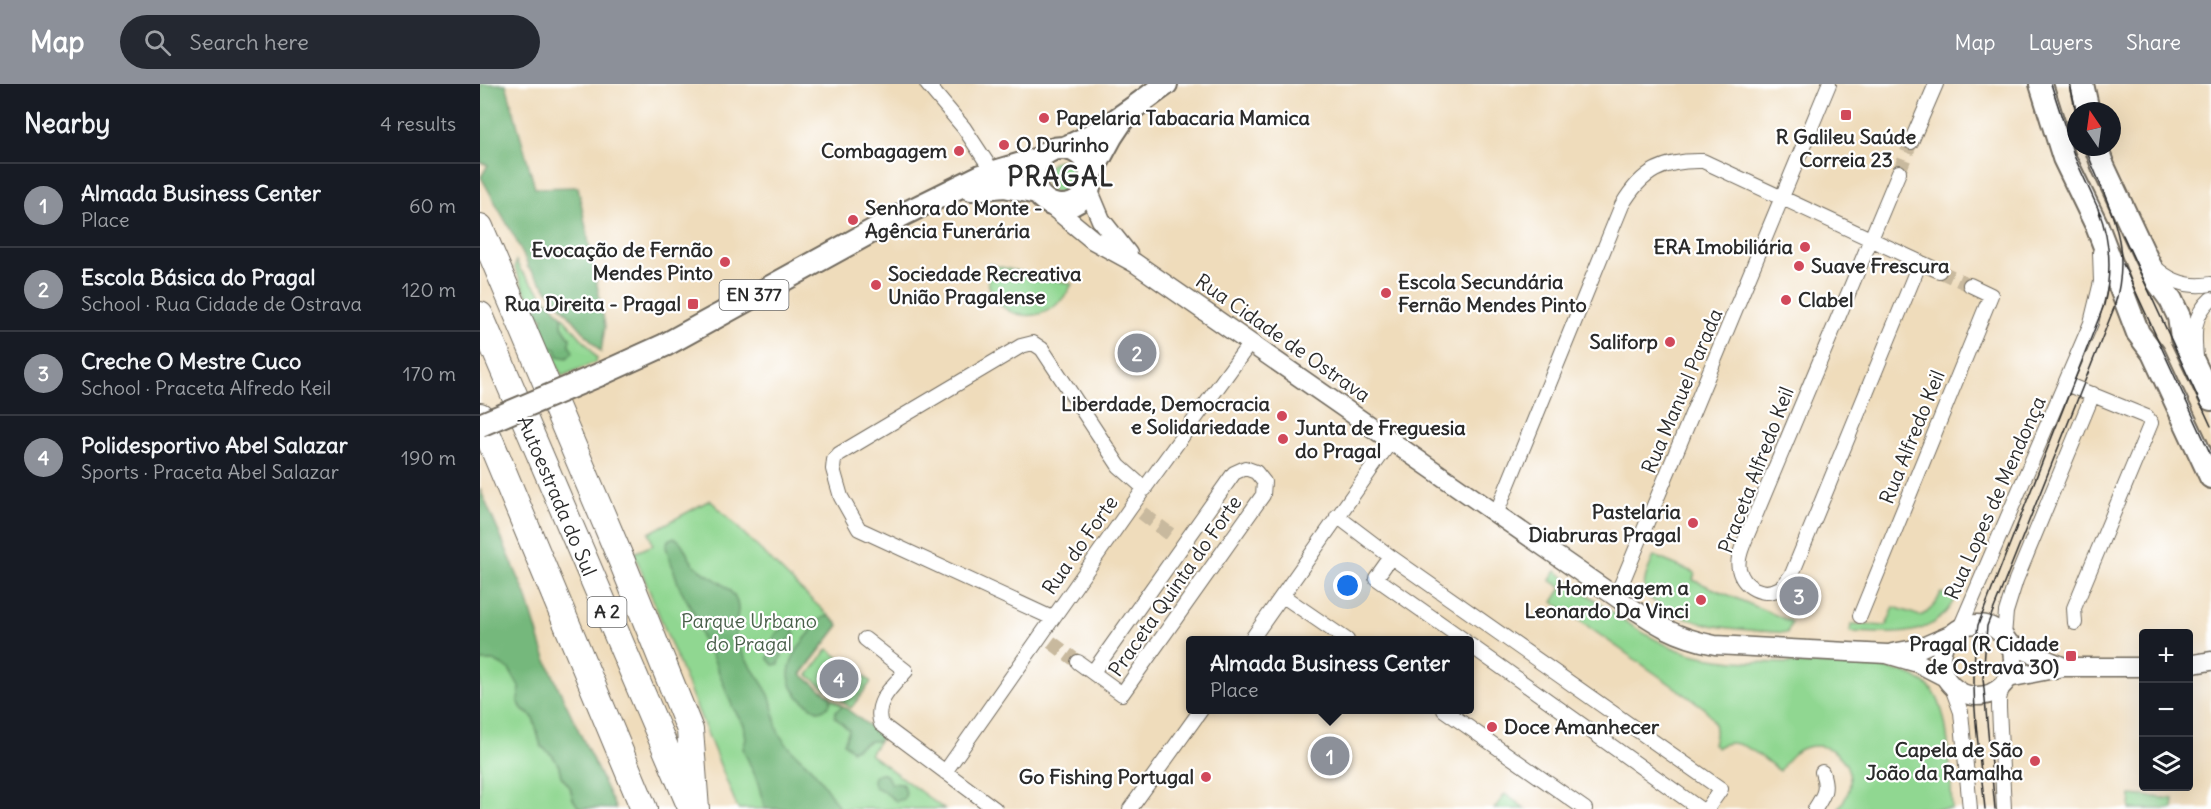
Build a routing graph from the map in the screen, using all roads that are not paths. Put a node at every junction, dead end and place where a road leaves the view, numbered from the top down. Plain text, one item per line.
1 (927, 84) edge
2 (1167, 84) edge
3 (1829, 84) edge
4 (1935, 84) edge
5 (2041, 84) edge
6 (2082, 84) edge
7 (2086, 102) edge
8 (1128, 112) junction
9 (1911, 142) tunnel mouth
10 (1064, 148) junction
11 (2100, 156) edge
12 (1038, 159) junction
13 (993, 172) junction
14 (1899, 172) tunnel mouth
15 (1090, 182) junction
16 (943, 195) junction
17 (1042, 198) junction
18 (1783, 199) junction
19 (2097, 226) junction
20 (480, 227) edge
21 (1871, 239) junction
22 (2146, 258) junction
23 (1920, 262) junction
24 (1135, 263) junction
25 (1939, 271) tunnel mouth
26 (2211, 284) edge
27 (1970, 285) tunnel mouth
28 (2211, 299) edge
29 (480, 315) edge
30 (1250, 343) junction
31 (2197, 368) junction
32 (2066, 384) junction
33 (2093, 394) junction
34 (2211, 399) edge
35 (480, 416) edge
36 (480, 425) edge
37 (1391, 441) junction
38 (2211, 477) edge
39 (1145, 489) junction
40 (1496, 513) junction
41 (1337, 516) junction
42 (1171, 535) tunnel mouth
43 (1184, 543) junction
44 (1391, 557) junction
45 (1283, 596) junction
46 (1616, 597) junction
47 (1860, 616) dead end
48 (1052, 618) junction
49 (2075, 623) dead end
50 (1956, 631) junction
51 (1254, 636) edge
52 (1341, 636) edge
53 (1458, 636) edge
54 (865, 639) dead end
55 (2007, 640) junction
56 (1474, 648) edge
57 (1887, 654) junction
58 (1078, 662) tunnel mouth
59 (2211, 662) edge
60 (2193, 664) edge
61 (2064, 667) junction
62 (2139, 668) edge
63 (1093, 672) junction
64 (1948, 681) junction
65 (2006, 682) junction
66 (1198, 714) edge
67 (1450, 714) edge
68 (945, 772) junction
69 (1822, 772) dead end
70 (644, 809) edge
71 (691, 809) edge
72 (696, 809) edge
73 (995, 809) edge
74 (1130, 809) edge
75 (1585, 809) edge
76 (1700, 809) edge
77 (1707, 809) edge
78 (1815, 809) edge
79 (1970, 809) edge
80 (2004, 809) edge

1 - 13 street
2 - 8 main road, EN 377
3 - 18 street, Rua Manuel Parada
4 - 9 street
5 - 19 main road
6 - 7 main road
8 - 10 main road, EN 377
8 - 15 main road, EN 377
10 - 12 main road, EN 377
10 - 15 main road
11 - 22 main road
12 - 13 main road, EN 377
12 - 17 main road
13 - 16 main road, EN 377
14 - 21 street
15 - 17 main road, EN 377
15 - 24 street, Rua Cidade de Ostrava
16 - 17 main road, EN 377
16 - 36 main road, EN 377, bridge
17 - 24 street, Rua Cidade de Ostrava
18 - 21 street
18 - 40 street
18 - 46 street, Rua Manuel Parada
19 - 32 street, Rua Lopes de Mendonça
19 - 38 main road
20 - 72 highway
21 - 23 street
21 - 23 street, Praceta Alfredo Keil
22 - 26 street
22 - 31 main road
23 - 25 street
24 - 30 street, Rua Cidade de Ostrava
27 - 47 street, Rua Alfredo Keil
28 - 31 street
29 - 71 highway, Autoestrada do Sul / A 2
30 - 37 street, Rua Cidade de Ostrava
30 - 39 street, Rua do Forte
31 - 34 main road
32 - 33 street, Rua Lopes de Mendonça
32 - 50 street, Rua Lopes de Mendonça
33 - 49 street, Rua Lopes de Mendonça
33 - 55 street
35 - 70 highway, Autoestrada do Sul / A 2
37 - 40 street, Rua Cidade de Ostrava
37 - 41 street
39 - 48 street, Rua do Forte
39 - 48 street
40 - 46 street, Rua Cidade de Ostrava
41 - 44 street
41 - 45 street
42 - 43 street, Praceta Quinta do Forte
43 - 63 street, Praceta Quinta do Forte
43 - 63 street, Praceta Quinta do Forte
44 - 53 street
44 - 77 street
45 - 51 street
45 - 52 street
46 - 57 street, Rua Cidade de Ostrava
48 - 68 street, Rua do Forte
50 - 55 street
50 - 57 street, Rua Cidade de Ostrava
50 - 64 street
54 - 68 street
55 - 61 street
55 - 65 street
56 - 76 street
57 - 64 street, Rua Cidade de Ostrava
58 - 63 street, Praceta Quinta do Forte
59 - 60 street
61 - 62 street
61 - 65 street
64 - 65 street
64 - 79 street
65 - 80 street
66 - 74 street
67 - 75 street
68 - 73 street
69 - 78 street

